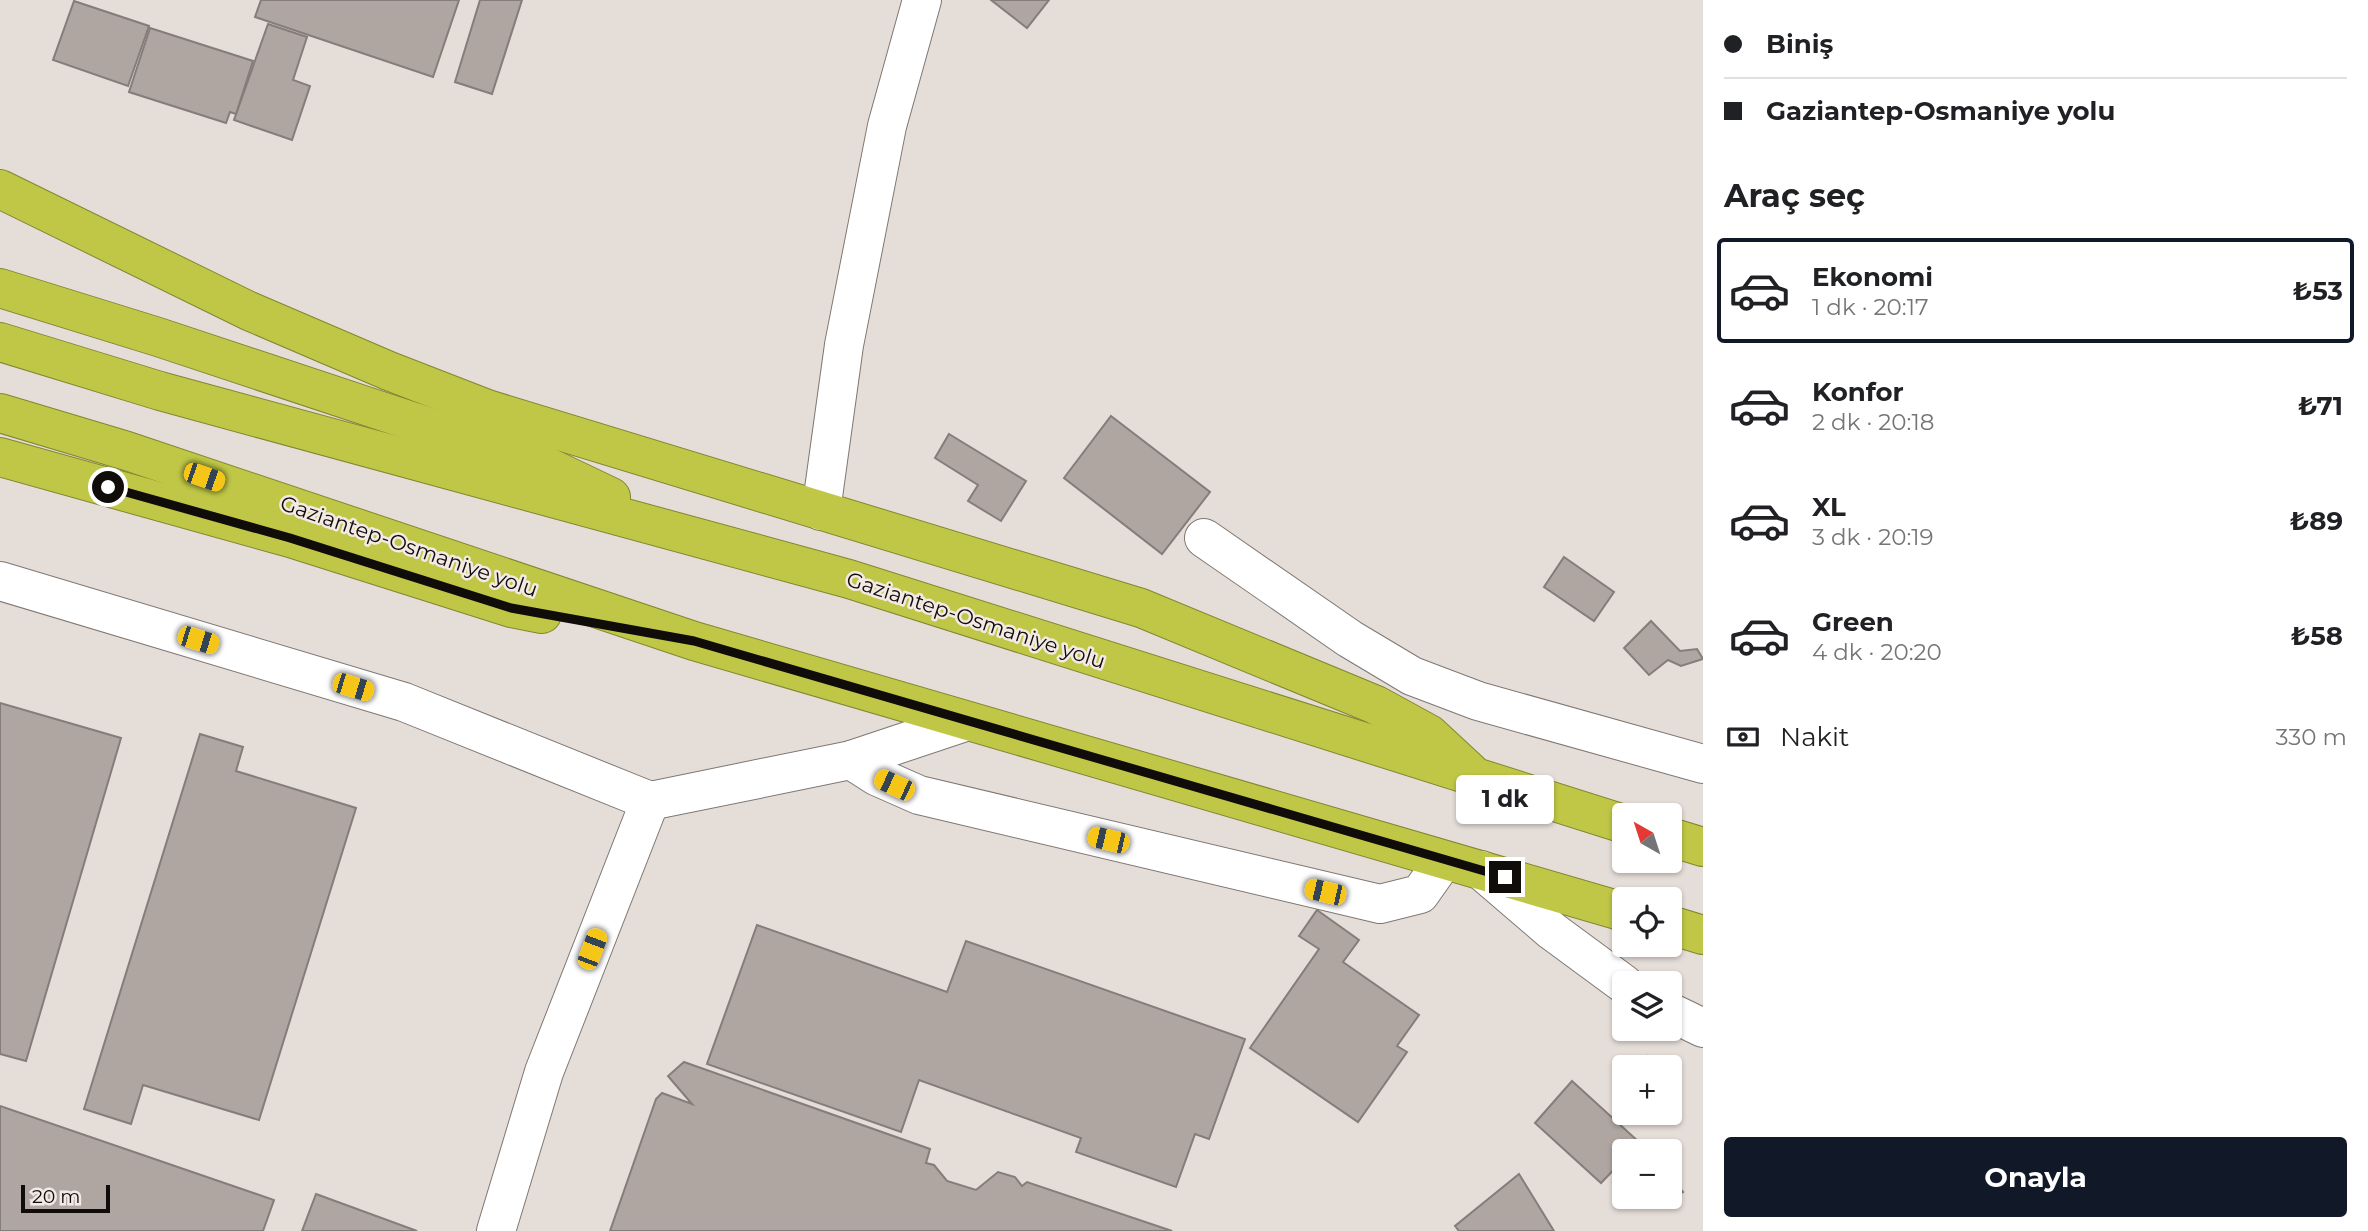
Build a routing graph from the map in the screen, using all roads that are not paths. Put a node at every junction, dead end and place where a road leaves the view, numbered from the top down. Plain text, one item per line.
1 (922, 0) edge
2 (0, 189) edge
3 (0, 288) edge
4 (0, 342) edge
5 (0, 413) edge
6 (0, 457) edge
7 (821, 511) junction
8 (1204, 538) dead end
9 (697, 540) junction
10 (0, 581) edge
11 (694, 641) junction
12 (965, 722) junction
13 (851, 760) junction
14 (1703, 764) edge
15 (1476, 779) junction
16 (650, 801) junction
17 (1612, 820) edge
18 (1682, 841) edge
19 (1703, 847) edge
20 (1444, 860) junction
21 (1481, 870) junction
22 (1612, 908) edge
23 (1682, 928) edge
24 (1703, 934) edge
25 (1612, 975) edge
26 (1682, 1018) edge
27 (1703, 1028) edge
28 (496, 1231) edge

1 - 7 street
2 - 7 highway
3 - 9 highway
4 - 9 highway, Gaziantep-Osmaniye yolu
5 - 11 highway, Gaziantep-Osmaniye yolu
6 - 11 highway
7 - 15 highway
8 - 14 street
9 - 15 highway, Gaziantep-Osmaniye yolu
10 - 16 street
11 - 12 highway, Gaziantep-Osmaniye yolu
12 - 13 street
12 - 20 highway, Gaziantep-Osmaniye yolu
13 - 16 street
13 - 20 street
15 - 17 highway, Gaziantep-Osmaniye yolu
16 - 28 street
18 - 19 highway
20 - 21 highway, Gaziantep-Osmaniye yolu
21 - 22 highway, Gaziantep-Osmaniye yolu
21 - 25 street
23 - 24 highway
26 - 27 street

